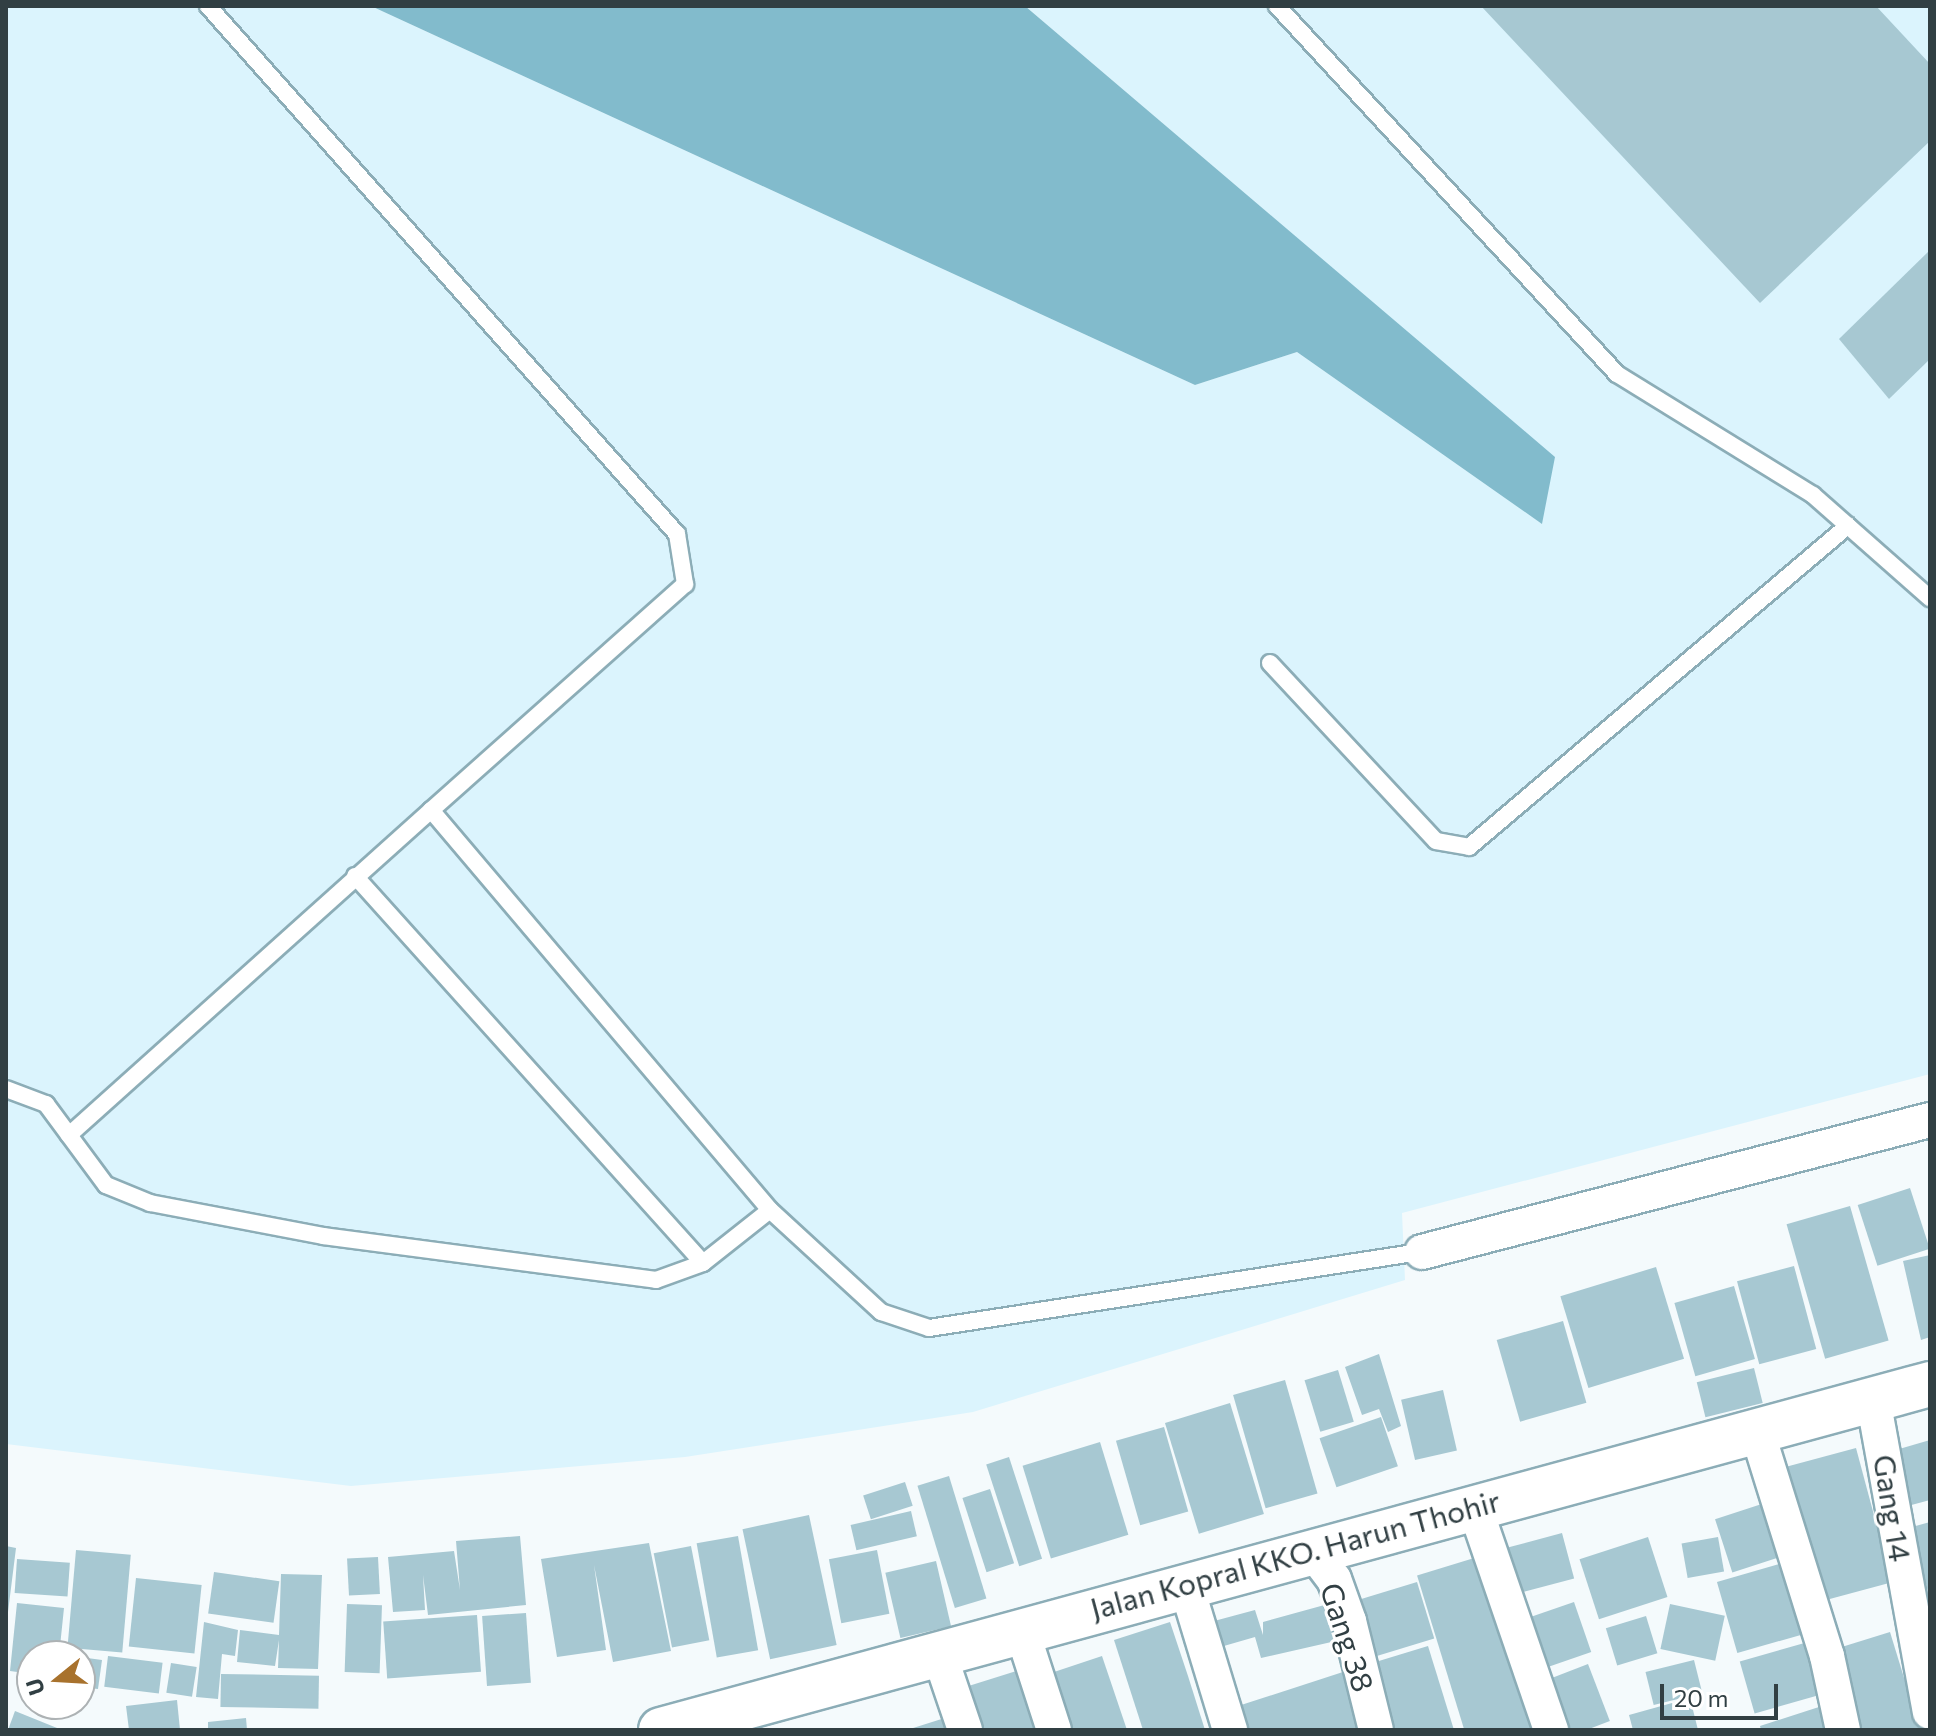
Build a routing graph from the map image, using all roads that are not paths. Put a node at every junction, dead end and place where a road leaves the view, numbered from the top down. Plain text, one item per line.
1 (208, 6) edge
2 (1277, 6) edge
3 (1848, 526) junction
4 (1930, 598) edge
5 (1270, 663) dead end
6 (431, 810) junction
7 (355, 876) junction
8 (6, 1089) edge
9 (1930, 1120) edge
10 (69, 1135) junction
11 (770, 1210) junction
12 (1422, 1252) joint
13 (703, 1263) junction
14 (1930, 1384) edge
15 (1873, 1399) junction
16 (1756, 1428) junction
17 (1474, 1505) junction
18 (1311, 1549) junction
19 (1186, 1585) junction
20 (1021, 1628) junction
21 (940, 1656) junction
22 (1930, 1712) edge
23 (720, 1722) edge
24 (661, 1730) edge
25 (965, 1730) edge
26 (1054, 1730) edge
27 (1230, 1730) edge
28 (1376, 1730) edge
29 (1551, 1730) edge
30 (1843, 1730) edge

1 - 6 lane
2 - 3 lane
3 - 4 lane
3 - 5 lane
6 - 7 lane
6 - 11 lane
7 - 10 lane
7 - 13 lane
8 - 10 lane
9 - 12 street
10 - 13 lane
11 - 12 lane
11 - 13 lane
14 - 15 main road, Jalan Kopral KKO. Harun Thohir
15 - 16 main road, Jalan Kopral KKO. Harun Thohir
15 - 22 street, Gang 14
16 - 17 main road, Jalan Kopral KKO. Harun Thohir
16 - 30 street
17 - 18 main road, Jalan Kopral KKO. Harun Thohir
17 - 29 street
18 - 19 main road, Jalan Kopral KKO. Harun Thohir
18 - 28 street, Gang 38
19 - 20 main road, Jalan Kopral KKO. Harun Thohir
19 - 27 street
20 - 21 main road, Jalan Kopral KKO. Harun Thohir
20 - 26 street
21 - 23 main road, Jalan Kopral KKO. Harun Thohir
21 - 25 street
23 - 24 main road, Jalan Kopral KKO. Harun Thohir

